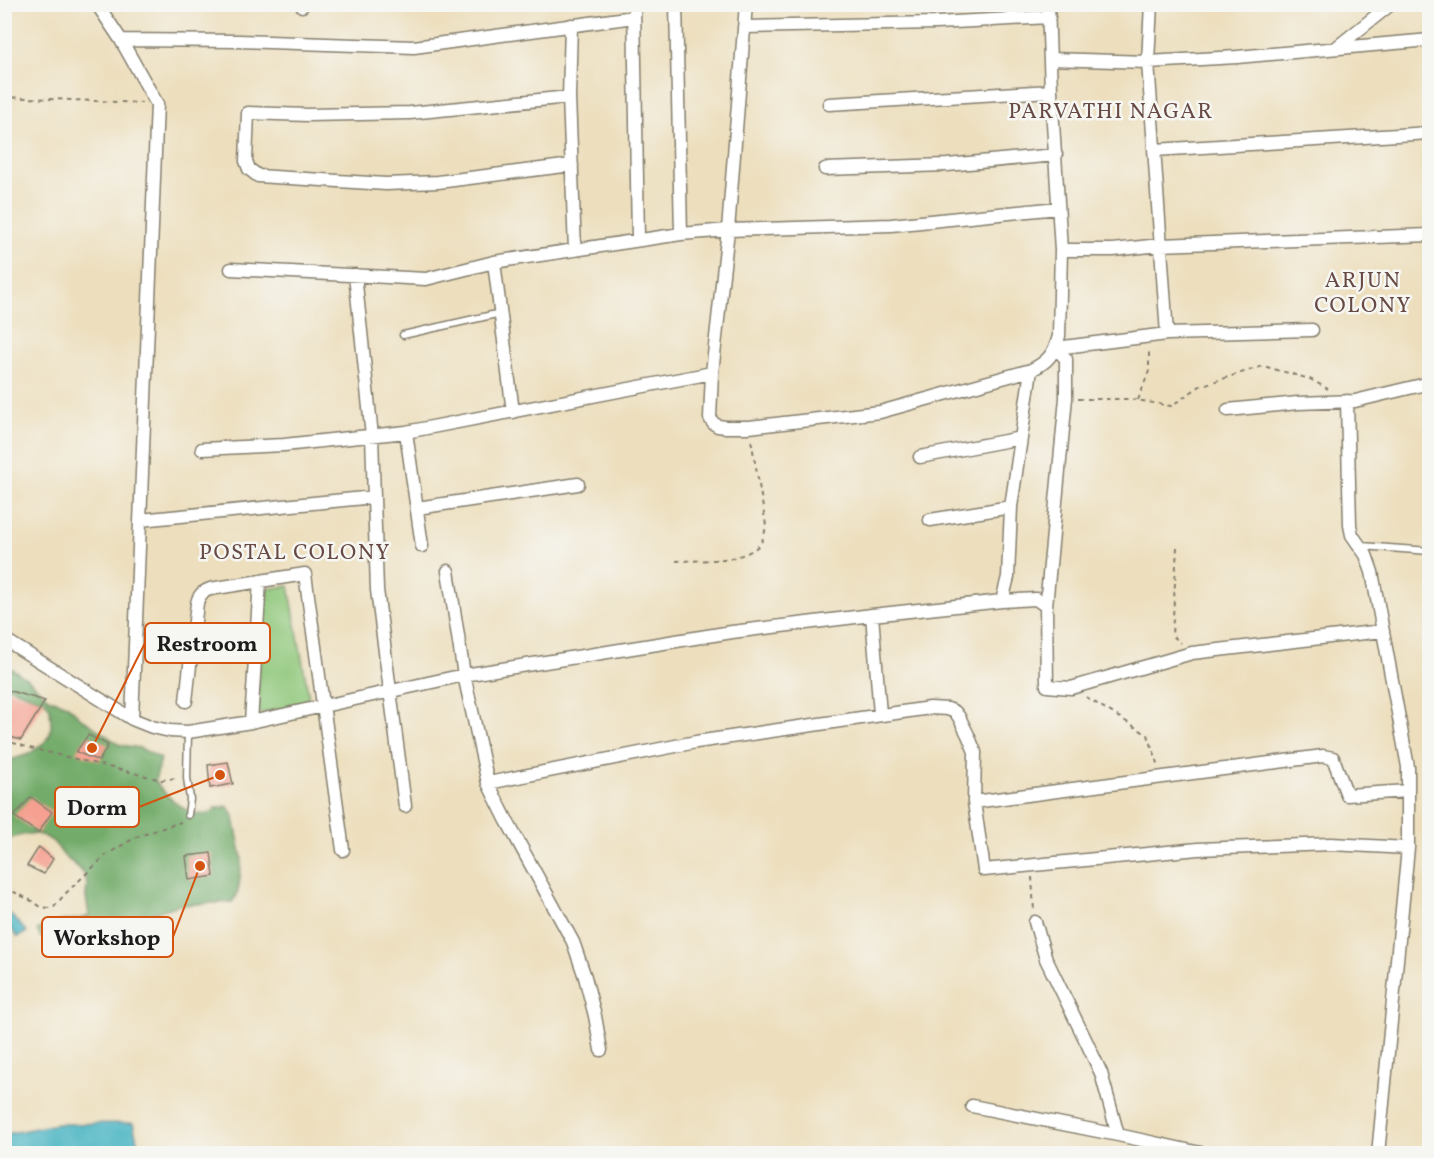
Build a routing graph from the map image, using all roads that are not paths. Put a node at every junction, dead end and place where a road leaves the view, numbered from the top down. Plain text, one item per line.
1 (97, 4) edge
2 (676, 4) edge
3 (746, 4) edge
4 (1151, 4) edge
5 (1391, 4) edge
6 (634, 11) edge
7 (1048, 11) edge
8 (571, 25) junction
9 (744, 27) junction
10 (1430, 39) edge
11 (121, 40) junction
12 (1336, 48) junction
13 (1050, 59) junction
14 (1148, 62) junction
15 (1051, 91) junction
16 (569, 98) junction
17 (829, 104) dead end
18 (1430, 133) edge
19 (1155, 150) junction
20 (1056, 154) junction
21 (572, 165) junction
22 (825, 170) dead end
23 (1058, 208) junction
24 (728, 230) junction
25 (681, 234) junction
26 (1430, 235) edge
27 (638, 239) junction
28 (1160, 245) junction
29 (575, 250) junction
30 (1061, 250) junction
31 (494, 262) junction
32 (231, 268) dead end
33 (355, 275) junction
34 (501, 313) junction
35 (1312, 330) dead end
36 (1167, 334) junction
37 (403, 335) dead end
38 (1056, 348) junction
39 (1031, 370) junction
40 (712, 373) junction
41 (1430, 383) edge
42 (1347, 401) junction
43 (1228, 410) dead end
44 (513, 412) junction
45 (405, 432) junction
46 (372, 436) junction
47 (1021, 438) junction
48 (202, 449) dead end
49 (920, 456) dead end
50 (578, 484) dead end
51 (374, 497) junction
52 (1011, 507) junction
53 (417, 508) junction
54 (140, 520) junction
55 (930, 520) dead end
56 (422, 546) dead end
57 (1359, 546) junction
58 (1430, 552) edge
59 (448, 571) dead end
60 (260, 580) junction
61 (1002, 601) junction
62 (1046, 606) junction
63 (872, 615) junction
64 (1382, 632) junction
65 (4, 639) edge
66 (465, 675) junction
67 (390, 691) junction
68 (186, 701) dead end
69 (322, 707) junction
70 (880, 714) junction
71 (132, 719) junction
72 (251, 722) junction
73 (188, 732) junction
74 (488, 783) junction
75 (1408, 791) junction
76 (974, 802) junction
77 (405, 806) dead end
78 (188, 815) road end
79 (1408, 848) junction
80 (343, 850) dead end
81 (1035, 922) road end
82 (601, 1050) dead end
83 (972, 1106) dead end
84 (1118, 1135) junction
85 (1205, 1154) edge
86 (1378, 1154) edge

1 - 11 street
2 - 25 street
3 - 9 street
4 - 14 street
5 - 12 street
6 - 8 street
6 - 27 street
7 - 9 street
7 - 13 street
8 - 11 street
8 - 16 street
9 - 24 street
10 - 12 street
11 - 54 street
12 - 14 street
13 - 14 street
13 - 15 street
14 - 19 street
15 - 17 street
15 - 20 street
16 - 21 street
16 - 21 street
18 - 19 street
19 - 28 street
20 - 22 street
20 - 23 street
21 - 29 street
23 - 24 street
23 - 30 street
24 - 25 street
24 - 40 street
25 - 27 street
26 - 28 street
27 - 29 street
28 - 30 street
28 - 36 street
29 - 31 street
30 - 38 street
31 - 33 street
31 - 34 street
32 - 33 street
33 - 46 street
34 - 37 lane
34 - 44 street
35 - 36 street
36 - 38 street
38 - 39 street
38 - 62 street
39 - 40 street
39 - 47 street
40 - 44 street
41 - 42 street
42 - 43 street
42 - 57 street
44 - 45 street
45 - 46 street
45 - 53 street
46 - 48 street
46 - 51 street
47 - 49 street
47 - 52 street
50 - 53 street
51 - 54 street
51 - 67 street
52 - 55 street
52 - 61 street
53 - 56 street
54 - 71 street
57 - 58 lane
57 - 64 street
59 - 66 street
60 - 68 street
60 - 69 street
60 - 72 street
61 - 62 street
61 - 63 street
62 - 64 street
63 - 66 street
63 - 70 street
64 - 75 street
65 - 71 street
66 - 67 street
66 - 74 street
67 - 69 street
67 - 77 street
69 - 72 street
69 - 80 street
70 - 74 street
70 - 76 street
71 - 73 street
72 - 73 street
73 - 78 lane
74 - 82 street
75 - 76 street
75 - 79 street
76 - 79 street
79 - 86 street
81 - 84 street
83 - 84 street
84 - 85 street

